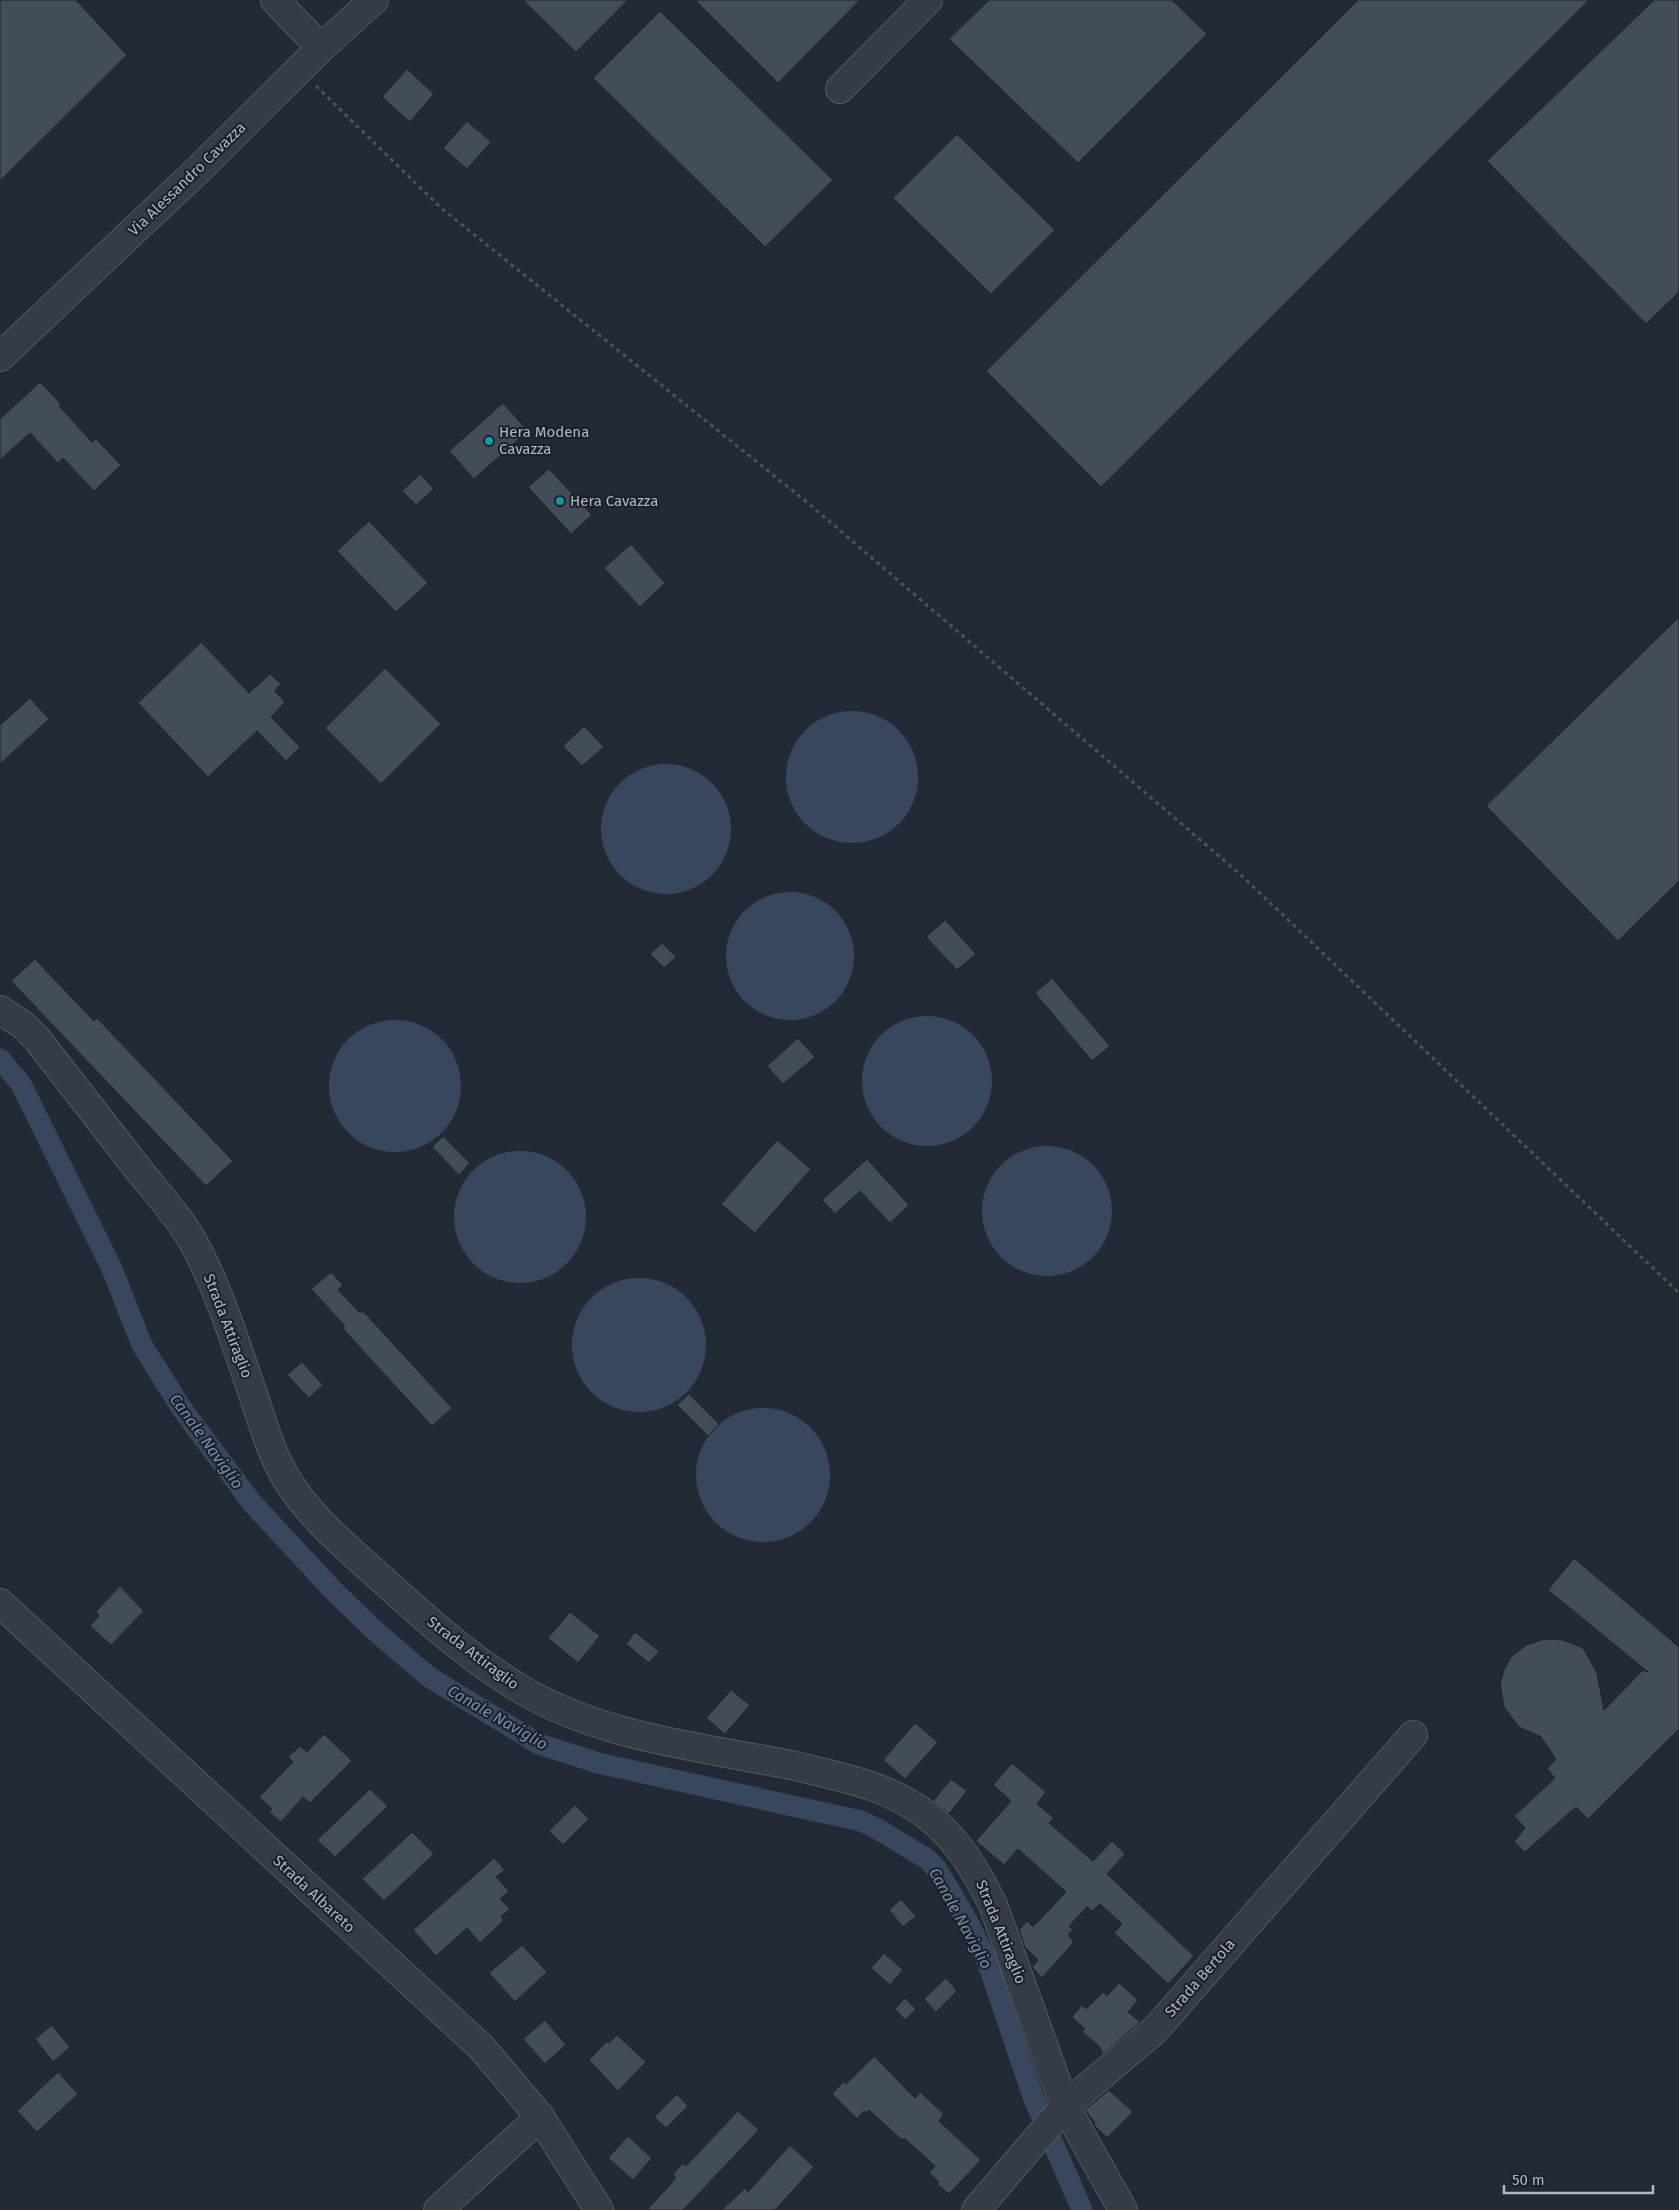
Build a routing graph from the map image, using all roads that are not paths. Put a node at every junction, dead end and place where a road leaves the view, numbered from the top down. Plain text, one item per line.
1 (275, 0) edge
2 (374, 0) edge
3 (928, 0) edge
4 (322, 48) junction
5 (840, 89) dead end
6 (0, 357) edge
7 (0, 1010) edge
8 (0, 1603) edge
9 (1413, 1735) dead end
10 (1065, 2106) junction
11 (540, 2117) junction
12 (438, 2210) edge
13 (599, 2210) edge
14 (976, 2210) edge
15 (1123, 2210) edge

1 - 4 street
2 - 4 street, Via Alessandro Cavazza
3 - 5 street
4 - 6 street, Via Alessandro Cavazza
7 - 10 street, Strada Attiraglio
8 - 11 street, Strada Albareto
9 - 10 street, Strada Bertola
10 - 14 street, Strada Bertola
10 - 15 street, Strada Attiraglio
11 - 12 street
11 - 13 street, Strada Albareto

